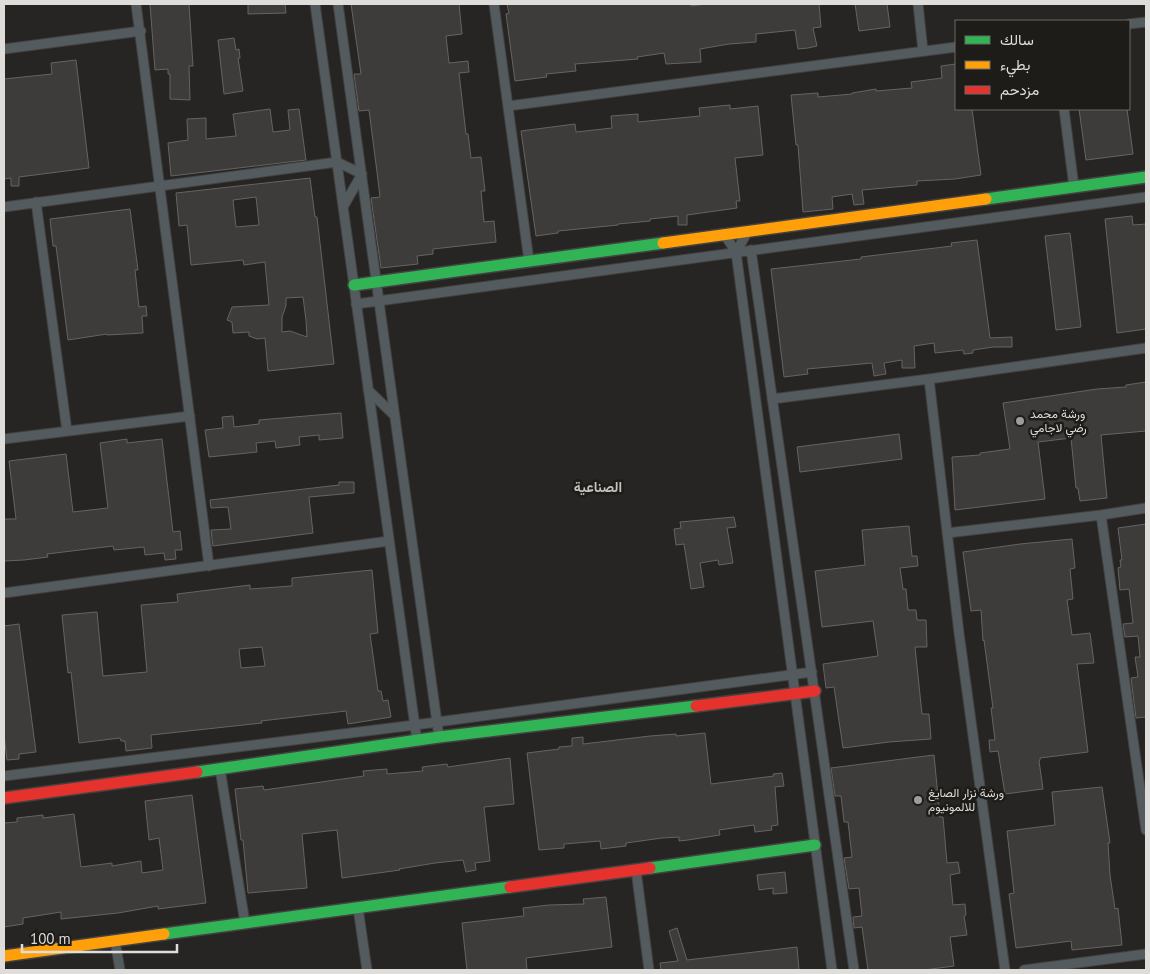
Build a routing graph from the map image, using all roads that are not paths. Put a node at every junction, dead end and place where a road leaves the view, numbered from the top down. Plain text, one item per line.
1 (136, 4) edge
2 (315, 4) edge
3 (338, 4) edge
4 (494, 4) edge
5 (918, 4) edge
6 (1146, 22) edge
7 (1130, 24) edge
8 (141, 31) junction
9 (955, 47) edge
10 (4, 49) edge
11 (923, 51) junction
12 (508, 106) junction
13 (1064, 110) edge
14 (337, 162) junction
15 (362, 174) junction
16 (1146, 177) edge
17 (160, 186) junction
18 (1074, 187) junction
19 (1146, 197) edge
20 (36, 202) junction
21 (4, 207) edge
22 (343, 207) junction
23 (748, 231) junction
24 (724, 234) junction
25 (751, 250) junction
26 (736, 252) junction
27 (529, 261) junction
28 (376, 282) junction
29 (354, 285) junction
30 (379, 301) junction
31 (356, 304) junction
32 (1146, 348) edge
33 (928, 380) junction
34 (368, 390) junction
35 (772, 399) junction
36 (190, 416) junction
37 (395, 416) junction
38 (67, 431) junction
39 (4, 438) edge
40 (1146, 508) edge
41 (1101, 516) junction
42 (947, 533) junction
43 (389, 541) junction
44 (209, 566) junction
45 (4, 593) edge
46 (812, 672) junction
47 (792, 674) junction
48 (815, 691) junction
49 (795, 694) junction
50 (437, 721) junction
51 (415, 724) junction
52 (439, 737) junction
53 (417, 741) junction
54 (220, 769) junction
55 (4, 776) edge
56 (4, 798) edge
57 (1144, 801) edge
58 (1146, 830) edge
59 (815, 845) junction
60 (636, 870) junction
61 (358, 908) junction
62 (245, 923) junction
63 (116, 941) junction
64 (1146, 954) edge
65 (4, 956) edge
66 (120, 970) edge
67 (367, 970) edge
68 (649, 970) edge
69 (832, 970) edge
70 (854, 970) edge
71 (1005, 970) edge
72 (1024, 970) edge

1 - 8 street
2 - 14 street
3 - 15 street
4 - 12 street
5 - 11 street
6 - 7 street
8 - 10 street
8 - 17 street
9 - 11 street
11 - 12 street
12 - 27 street
13 - 18 street
14 - 15 street
14 - 17 street
14 - 22 street
15 - 22 street
15 - 28 street
16 - 18 street
17 - 20 street
17 - 36 street
18 - 23 street
19 - 25 street
20 - 21 street
20 - 38 street
22 - 29 street
23 - 24 street
23 - 26 street
24 - 26 street
24 - 27 street
25 - 26 street
25 - 35 street
26 - 30 street
26 - 47 street
27 - 28 street
28 - 29 street
28 - 30 street
29 - 31 street
30 - 31 street
30 - 37 street
31 - 34 street
32 - 33 street
33 - 35 street
33 - 42 street
34 - 37 street
34 - 43 street
35 - 46 street
36 - 38 street
36 - 44 street
37 - 50 street
38 - 39 street
40 - 41 street
41 - 42 street
41 - 57 street
42 - 71 street
43 - 44 street
43 - 51 street
44 - 45 street
46 - 47 street
46 - 48 street
47 - 49 street
47 - 50 street
48 - 49 street
48 - 70 street
49 - 52 street
49 - 59 street
50 - 51 street
50 - 52 street
51 - 53 street
51 - 55 street
52 - 53 street
53 - 54 street
54 - 56 street
54 - 62 street
57 - 58 street
59 - 60 street
59 - 69 street
60 - 61 street
60 - 68 street
61 - 62 street
61 - 67 street
62 - 63 street
63 - 65 street
63 - 66 street
64 - 72 street

